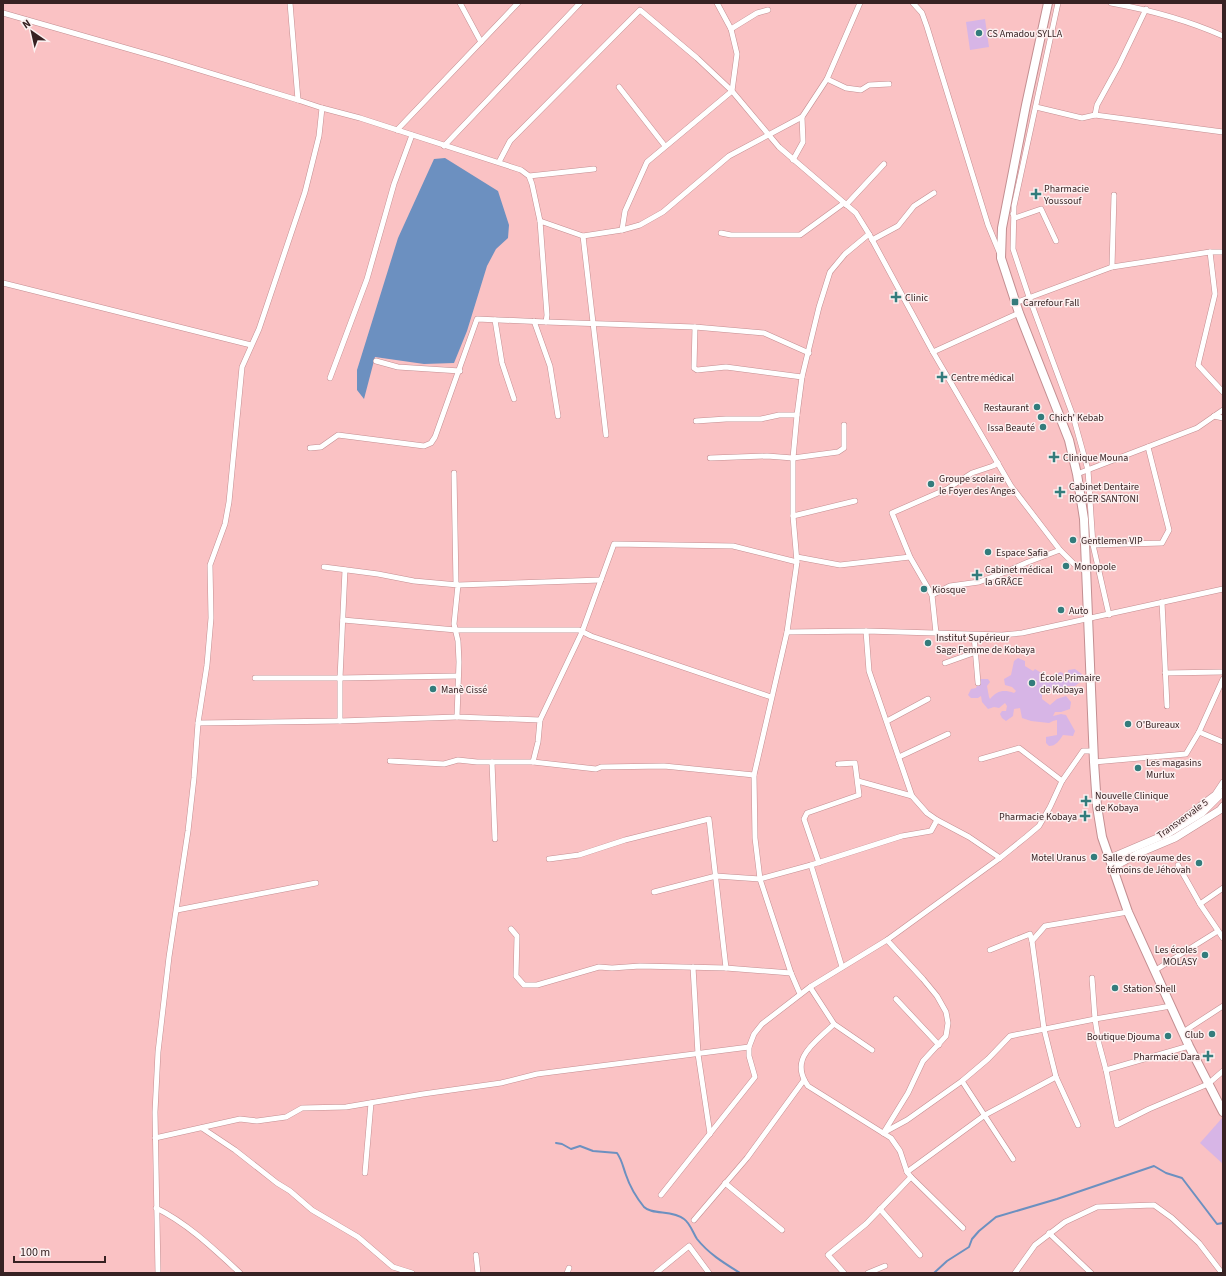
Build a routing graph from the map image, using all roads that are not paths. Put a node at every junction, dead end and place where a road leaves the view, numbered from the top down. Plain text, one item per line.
1 (290, 3) edge
2 (460, 3) edge
3 (518, 3) edge
4 (580, 3) edge
5 (717, 3) edge
6 (860, 3) edge
7 (913, 3) edge
8 (1048, 3) edge
9 (1058, 3) edge
10 (1111, 3) edge
11 (1146, 9) junction
12 (768, 10) dead end
13 (3, 13) edge
14 (731, 29) junction
15 (1041, 36) junction
16 (1223, 36) edge
17 (1050, 38) junction
18 (481, 42) junction
19 (826, 79) junction
20 (889, 84) dead end
21 (619, 86) dead end
22 (732, 91) junction
23 (298, 100) junction
24 (1036, 107) junction
25 (322, 108) junction
26 (1095, 115) junction
27 (802, 117) junction
28 (397, 130) junction
29 (1223, 131) edge
30 (768, 134) junction
31 (412, 135) junction
32 (444, 146) junction
33 (665, 146) junction
34 (793, 160) junction
35 (499, 162) junction
36 (884, 164) dead end
37 (594, 169) dead end
38 (529, 176) junction
39 (934, 193) dead end
40 (1114, 195) dead end
41 (845, 204) junction
42 (1011, 205) junction
43 (1013, 214) junction
44 (540, 221) junction
45 (622, 230) junction
46 (721, 233) dead end
47 (869, 234) junction
48 (583, 236) junction
49 (872, 240) junction
50 (1056, 241) dead end
51 (1210, 252) junction
52 (1223, 252) edge
53 (1002, 258) junction
54 (1112, 267) junction
55 (3, 283) edge
56 (1029, 298) junction
57 (1015, 303) junction
58 (1019, 313) junction
59 (495, 320) junction
60 (534, 321) junction
61 (546, 322) junction
62 (593, 324) junction
63 (695, 327) junction
64 (250, 345) junction
65 (933, 352) junction
66 (809, 353) junction
67 (376, 361) dead end
68 (460, 371) junction
69 (802, 377) junction
70 (330, 378) dead end
71 (1223, 392) edge
72 (514, 399) dead end
73 (1223, 410) edge
74 (797, 415) junction
75 (558, 416) dead end
76 (1214, 416) junction
77 (1223, 418) edge
78 (696, 421) dead end
79 (844, 425) dead end
80 (606, 435) dead end
81 (1148, 447) junction
82 (310, 448) dead end
83 (710, 458) dead end
84 (793, 458) junction
85 (998, 463) junction
86 (1088, 470) junction
87 (454, 473) dead end
88 (1077, 474) junction
89 (855, 501) dead end
90 (793, 516) junction
91 (1093, 545) junction
92 (1060, 550) junction
93 (910, 557) junction
94 (797, 560) junction
95 (324, 567) dead end
96 (345, 570) junction
97 (1087, 572) junction
98 (601, 580) junction
99 (457, 584) junction
100 (1223, 588) edge
101 (932, 595) junction
102 (1162, 602) junction
103 (1109, 614) junction
104 (1089, 619) junction
105 (343, 620) junction
106 (456, 630) junction
107 (866, 631) junction
108 (582, 632) junction
109 (787, 632) junction
110 (936, 633) junction
111 (974, 635) junction
112 (976, 652) junction
113 (945, 663) dead end
114 (1223, 672) edge
115 (1165, 673) junction
116 (458, 676) junction
117 (255, 678) dead end
118 (340, 678) junction
119 (1223, 679) edge
120 (978, 683) dead end
121 (771, 697) junction
122 (928, 699) dead end
123 (1167, 706) dead end
124 (457, 717) junction
125 (540, 720) junction
126 (340, 721) junction
127 (887, 721) junction
128 (198, 723) junction
129 (1199, 732) junction
130 (948, 734) dead end
131 (1223, 742) edge
132 (1094, 752) junction
133 (899, 757) junction
134 (981, 758) dead end
135 (390, 761) dead end
136 (492, 762) junction
137 (533, 762) junction
138 (1094, 762) junction
139 (838, 764) dead end
140 (754, 775) junction
141 (858, 781) junction
142 (1062, 781) junction
143 (1223, 782) edge
144 (1223, 792) edge
145 (912, 796) junction
146 (1223, 806) edge
147 (936, 820) junction
148 (495, 839) dead end
149 (1135, 848) junction
150 (1000, 858) junction
151 (1108, 858) junction
152 (549, 859) dead end
153 (819, 863) junction
154 (1178, 865) dead end
155 (811, 866) junction
156 (1112, 868) junction
157 (716, 876) junction
158 (760, 879) junction
159 (316, 883) dead end
160 (1223, 888) edge
161 (654, 892) dead end
162 (1200, 904) junction
163 (177, 910) junction
164 (1128, 912) junction
165 (511, 929) dead end
166 (1218, 931) junction
167 (1223, 938) edge
168 (887, 940) junction
169 (1032, 941) junction
170 (990, 950) dead end
171 (693, 967) junction
172 (842, 967) junction
173 (726, 968) junction
174 (1154, 971) junction
175 (791, 973) junction
176 (1092, 978) dead end
177 (810, 987) junction
178 (800, 994) junction
179 (896, 999) dead end
180 (1171, 1006) junction
181 (1223, 1006) edge
182 (1095, 1019) junction
183 (834, 1024) junction
184 (1044, 1029) junction
185 (1183, 1032) junction
186 (939, 1044) junction
187 (1189, 1046) junction
188 (749, 1047) junction
189 (872, 1050) dead end
190 (698, 1054) junction
191 (1106, 1070) junction
192 (1223, 1071) edge
193 (1056, 1077) junction
194 (804, 1080) junction
195 (962, 1081) junction
196 (1208, 1084) junction
197 (371, 1103) junction
198 (1222, 1107) edge
199 (985, 1115) junction
200 (1078, 1125) dead end
201 (202, 1128) junction
202 (883, 1133) junction
203 (710, 1134) junction
204 (155, 1138) junction
205 (1013, 1159) dead end
206 (907, 1172) junction
207 (365, 1173) dead end
208 (911, 1177) junction
209 (725, 1183) junction
210 (661, 1195) dead end
211 (156, 1208) junction
212 (880, 1209) junction
213 (694, 1220) dead end
214 (963, 1228) dead end
215 (782, 1230) dead end
216 (1049, 1233) junction
217 (476, 1255) dead end
218 (920, 1255) dead end
219 (885, 1266) dead end
220 (158, 1273) edge
221 (240, 1273) edge
222 (412, 1273) edge
223 (478, 1273) edge
224 (656, 1273) edge
225 (709, 1273) edge
226 (844, 1273) edge
227 (868, 1273) edge
228 (1015, 1273) edge
229 (1091, 1273) edge
230 (1222, 1273) edge

1 - 23 street
2 - 18 street
3 - 18 street
4 - 32 street
5 - 14 street
6 - 19 street
7 - 53 street
8 - 15 main road
9 - 17 street
10 - 11 street
11 - 16 street
11 - 26 street
12 - 14 street
13 - 23 street
14 - 22 street
15 - 17 street
15 - 42 main road
17 - 24 street
18 - 28 street
19 - 20 street
19 - 27 street
21 - 33 street
22 - 30 street
22 - 33 street
22 - 35 street
23 - 25 street
24 - 26 street
24 - 42 street
25 - 28 street
25 - 64 street
26 - 29 street
27 - 30 street
27 - 34 street
28 - 31 street
30 - 34 street
30 - 45 street
31 - 32 street
31 - 70 street
32 - 35 street
33 - 45 street
34 - 41 street
35 - 38 street
36 - 41 street
37 - 38 street
38 - 44 street
39 - 49 street
40 - 54 street
41 - 46 street
41 - 47 street
42 - 43 street
42 - 53 main road
43 - 50 street
43 - 56 street
44 - 48 street
44 - 61 street
45 - 48 street
47 - 49 street
47 - 66 street
48 - 62 street
49 - 65 street
51 - 52 street
51 - 54 street
51 - 71 street
53 - 57 main road
54 - 56 street
55 - 64 street
56 - 57 street
56 - 86 street
57 - 58 main road
58 - 65 street
58 - 88 main road
59 - 60 street
59 - 68 street
59 - 72 street
60 - 61 street
60 - 75 street
61 - 62 street
62 - 63 street
62 - 80 street
63 - 66 street
63 - 69 street
64 - 128 street
65 - 85 street
66 - 69 street
67 - 68 street
68 - 82 street
69 - 74 street
73 - 76 street
74 - 78 street
74 - 84 street
76 - 77 street
76 - 81 street
79 - 84 street
81 - 86 street
81 - 91 street
83 - 84 street
84 - 90 street
85 - 92 street
85 - 93 street
86 - 88 street
86 - 91 street
87 - 99 street
88 - 97 main road
89 - 90 street
90 - 94 street
91 - 103 street
92 - 97 street
92 - 101 street
93 - 94 street
93 - 101 street
94 - 98 street
94 - 109 street
95 - 96 street
96 - 99 street
96 - 105 street
97 - 104 main road
98 - 99 street
98 - 108 street
99 - 106 street
100 - 102 street
101 - 110 street
102 - 103 street
102 - 115 street
103 - 104 street
104 - 111 street
104 - 132 main road
105 - 106 street
105 - 118 street
106 - 108 street
106 - 116 street
107 - 109 street
107 - 110 street
107 - 127 street
108 - 121 street
108 - 125 street
109 - 121 street
110 - 111 street
111 - 112 street
112 - 113 street
112 - 120 street
114 - 115 street
115 - 123 street
116 - 118 street
116 - 124 street
117 - 118 street
118 - 126 street
119 - 129 street
121 - 140 street
122 - 127 street
124 - 125 street
124 - 126 street
125 - 137 street
126 - 128 street
127 - 133 street
128 - 163 street
129 - 131 street
129 - 138 street
130 - 133 street
132 - 138 main road
132 - 142 street
133 - 145 street
134 - 142 street
135 - 136 street
136 - 137 street
136 - 148 street
137 - 140 street
138 - 151 main road
139 - 141 street
140 - 158 street
141 - 145 street
141 - 153 street
142 - 150 street
143 - 149 street, Transvervale 5
144 - 149 main road, Transvervale 5
145 - 147 street
146 - 156 main road, Transvervale 5
147 - 150 street
147 - 153 street
149 - 151 main road, Transvervale 5
150 - 168 street
151 - 156 main road
152 - 157 street
153 - 155 street
154 - 162 street
155 - 158 street
155 - 172 street
156 - 164 main road
157 - 158 street
157 - 161 street
157 - 173 street
158 - 175 street
159 - 163 street
160 - 162 street
162 - 166 street
163 - 204 street
164 - 169 street
164 - 174 main road
165 - 171 street
166 - 167 street
166 - 174 street
168 - 172 street
168 - 186 street
169 - 170 street
169 - 184 street
171 - 173 street
171 - 190 street
172 - 177 street
173 - 175 street
174 - 180 main road
175 - 178 street
176 - 182 street
177 - 178 street
177 - 183 street
178 - 188 street
179 - 186 street
180 - 182 street
180 - 185 main road
181 - 185 street
182 - 184 street
182 - 191 street
183 - 189 street
183 - 194 street
184 - 193 street
184 - 195 street
185 - 187 main road
186 - 202 street
187 - 191 street
187 - 196 main road
188 - 190 street
188 - 203 street
190 - 197 street
190 - 203 street
191 - 196 street
192 - 196 street
193 - 199 street
193 - 200 street
194 - 202 street
194 - 209 street
195 - 199 street
195 - 202 street
196 - 198 main road
197 - 201 street
197 - 207 street
199 - 205 street
199 - 206 street
201 - 204 street
201 - 222 street
202 - 206 street
203 - 210 street
204 - 211 street
206 - 208 street
208 - 212 street
208 - 214 street
209 - 213 street
209 - 215 street
211 - 220 street
211 - 221 street
212 - 218 street
212 - 226 street
216 - 228 street
216 - 229 street
216 - 230 street
217 - 223 street
219 - 227 street
224 - 225 street

